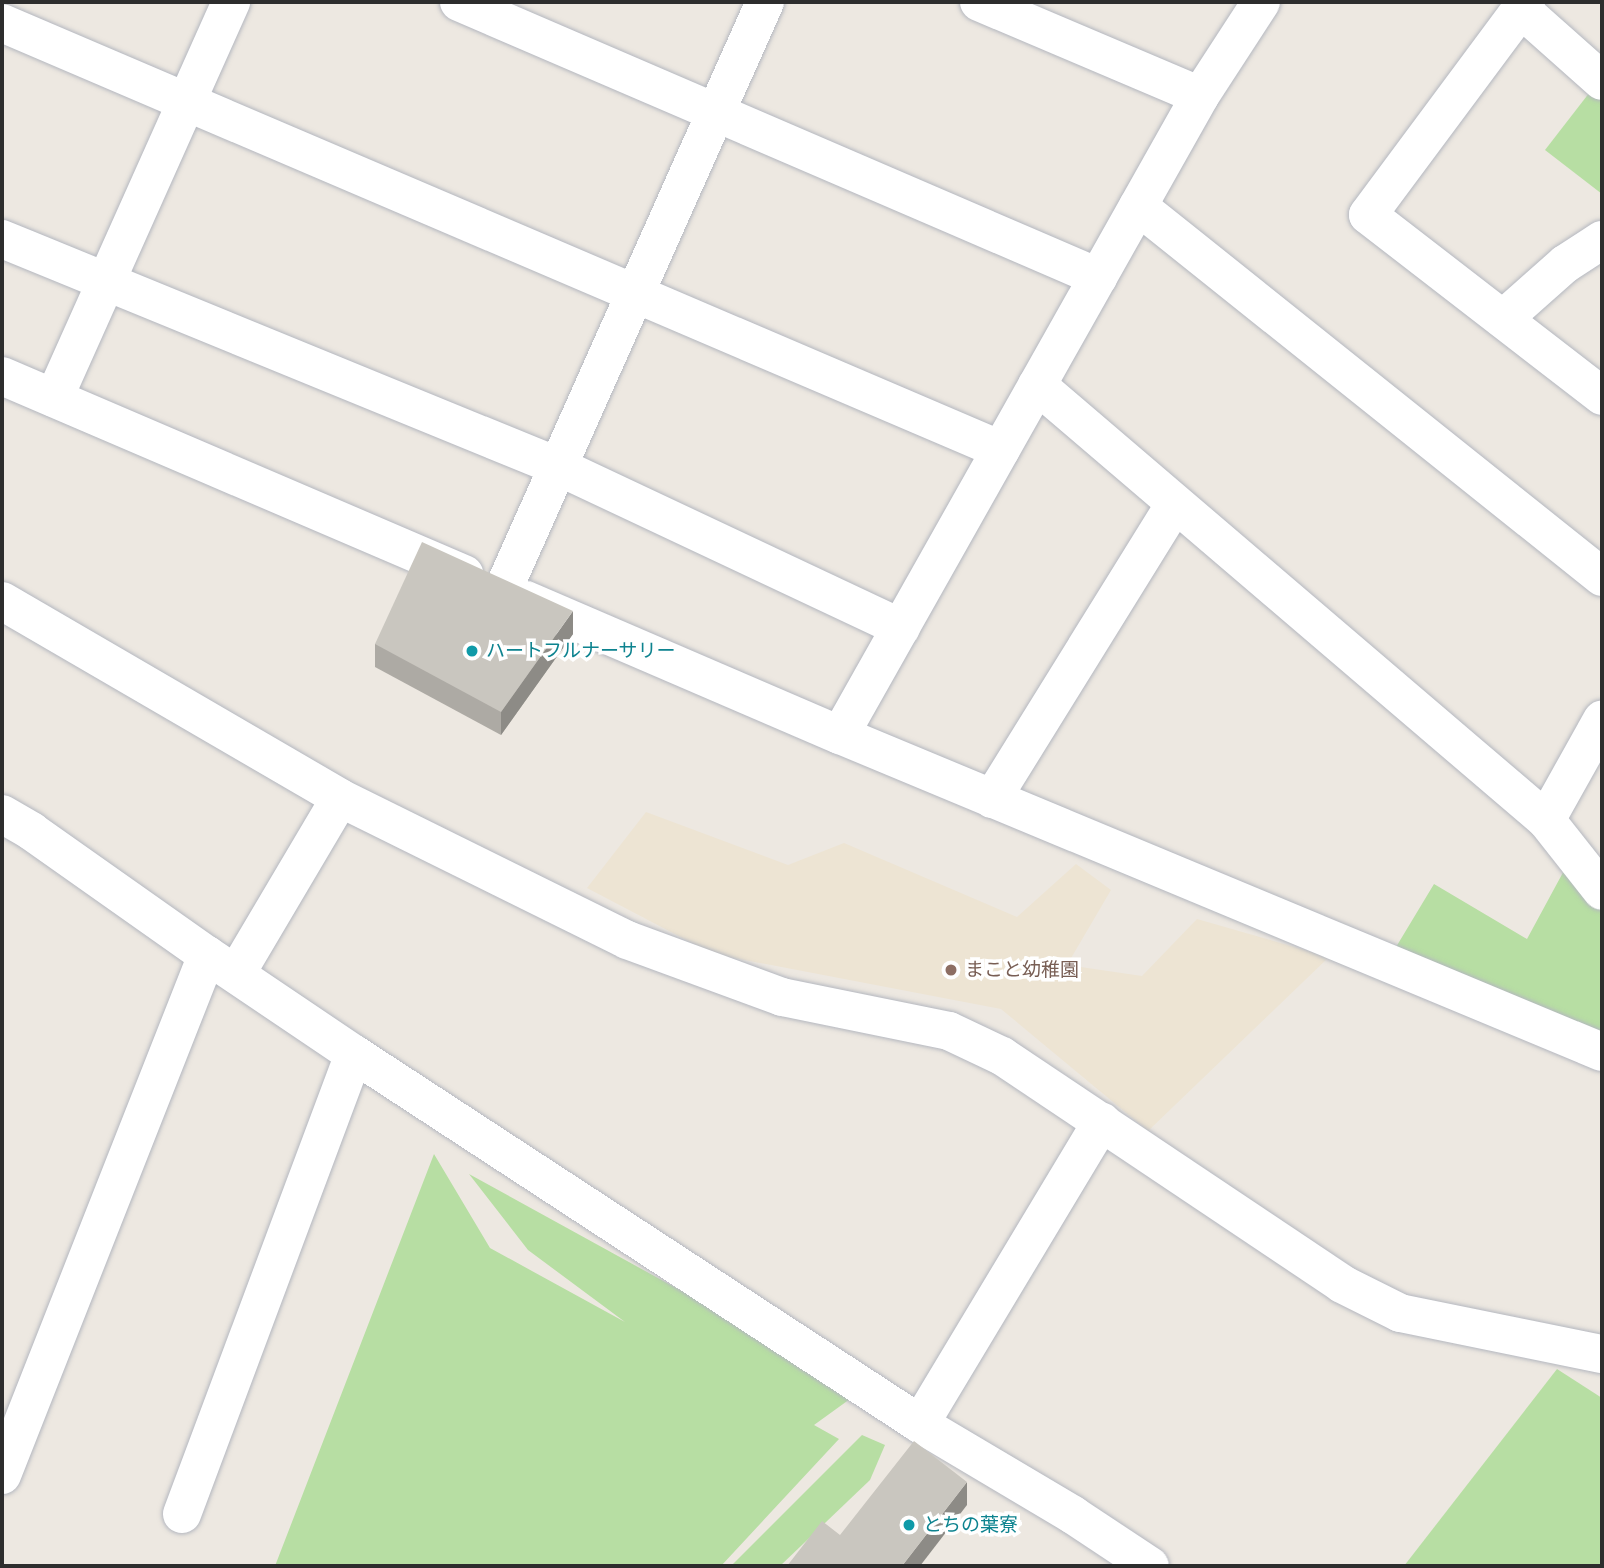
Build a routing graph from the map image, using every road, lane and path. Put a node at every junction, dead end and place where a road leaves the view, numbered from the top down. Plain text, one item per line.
1 (231, 2) edge
2 (459, 2) edge
3 (765, 2) edge
4 (1261, 2) edge
5 (991, 4) edge
6 (1523, 5) edge
7 (2, 23) edge
8 (1602, 81) edge
9 (1200, 96) junction
10 (187, 105) junction
11 (716, 110) junction
12 (1138, 206) junction
13 (2, 239) edge
14 (1602, 240) edge
15 (1098, 277) junction
16 (107, 282) junction
17 (632, 295) junction
18 (1503, 320) junction
19 (2, 376) edge
20 (1037, 386) junction
21 (1601, 393) edge
22 (54, 398) junction
23 (1000, 450) junction
24 (557, 466) junction
25 (1175, 504) junction
26 (1602, 577) edge
27 (503, 590) junction
28 (2, 601) edge
29 (901, 628) junction
30 (1602, 720) edge
31 (840, 735) junction
32 (340, 798) junction
33 (992, 799) junction
34 (2, 814) edge
35 (1546, 820) junction
36 (1602, 891) edge
37 (221, 965) junction
38 (1602, 1052) edge
39 (354, 1054) junction
40 (1102, 1121) junction
41 (1602, 1354) edge
42 (920, 1424) junction
43 (2, 1475) edge
44 (182, 1514) dead end
45 (1150, 1566) edge

1 - 10 street
2 - 11 street
3 - 11 street
4 - 9 street
5 - 9 street
6 - 8 street
6 - 18 street
7 - 10 street
9 - 12 street
10 - 16 street
10 - 17 street
11 - 15 street
11 - 17 street
12 - 15 street
12 - 26 street
13 - 16 street
14 - 18 street
15 - 20 street
16 - 22 street
16 - 24 street
17 - 23 street
17 - 24 street
18 - 21 street
19 - 22 street
20 - 23 street
20 - 25 street
22 - 27 street
23 - 29 street
24 - 27 street
24 - 29 street
25 - 33 street
25 - 35 street
27 - 31 street
28 - 32 street
29 - 31 street
30 - 35 street
31 - 33 street
32 - 37 street
32 - 40 street
33 - 38 street
34 - 37 street
35 - 36 street
37 - 39 street
37 - 43 street
39 - 42 street
39 - 44 street
40 - 41 street
40 - 42 street
42 - 45 street

